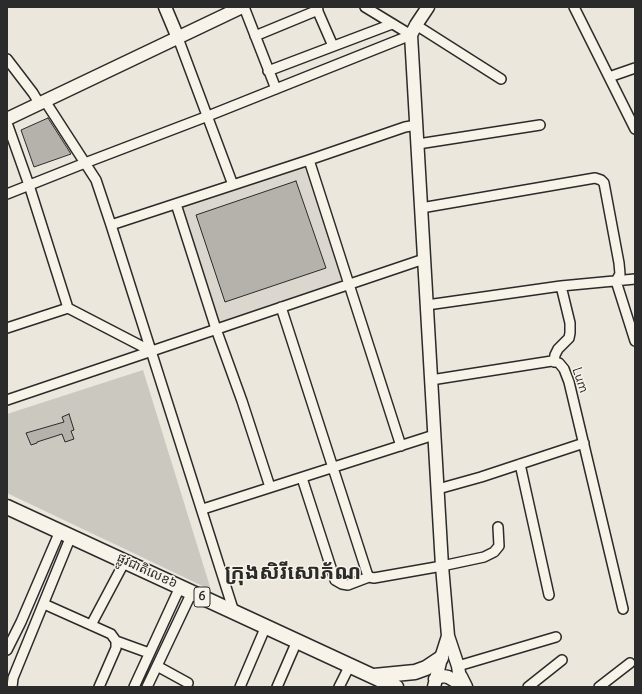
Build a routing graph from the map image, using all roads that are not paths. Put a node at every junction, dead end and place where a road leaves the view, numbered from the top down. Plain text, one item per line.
1 (165, 7) edge
2 (243, 7) edge
3 (365, 7) edge
4 (428, 7) edge
5 (574, 7) edge
6 (317, 9) edge
7 (392, 24) junction
8 (414, 30) junction
9 (255, 36) junction
10 (178, 38) junction
11 (333, 46) junction
12 (7, 59) edge
13 (635, 68) edge
14 (268, 71) junction
15 (609, 77) junction
16 (501, 79) dead end
17 (276, 89) junction
18 (42, 102) junction
19 (208, 116) junction
20 (7, 119) edge
21 (7, 123) edge
22 (416, 125) junction
23 (540, 125) dead end
24 (635, 129) edge
25 (418, 144) junction
26 (309, 160) junction
27 (85, 163) junction
28 (29, 185) junction
29 (233, 185) junction
30 (8, 193) edge
31 (176, 204) junction
32 (421, 208) junction
33 (111, 225) junction
34 (424, 259) junction
35 (635, 278) edge
36 (616, 281) junction
37 (349, 284) junction
38 (561, 286) junction
39 (427, 305) junction
40 (281, 307) junction
41 (68, 308) junction
42 (7, 328) edge
43 (216, 330) junction
44 (635, 341) edge
45 (151, 351) junction
46 (554, 362) junction
47 (431, 380) junction
48 (7, 400) edge
49 (434, 435) junction
50 (584, 443) junction
51 (401, 446) junction
52 (520, 464) junction
53 (334, 468) junction
54 (302, 478) junction
55 (270, 488) junction
56 (438, 489) junction
57 (7, 507) edge
58 (203, 509) junction
59 (498, 527) dead end
60 (65, 533) junction
61 (124, 561) junction
62 (442, 566) junction
63 (369, 577) junction
64 (186, 589) junction
65 (549, 595) dead end
66 (44, 604) junction
67 (623, 609) dead end
68 (234, 612) junction
69 (91, 625) junction
70 (266, 626) junction
71 (448, 636) junction
72 (556, 637) dead end
73 (116, 641) junction
74 (297, 641) junction
75 (7, 650) edge
76 (149, 653) junction
77 (441, 658) junction
78 (562, 660) dead end
79 (633, 664) edge
80 (350, 665) junction
81 (157, 666) junction
82 (461, 680) edge
83 (374, 682) edge
84 (188, 683) dead end
85 (434, 683) edge
86 (12, 687) edge
87 (99, 687) edge
88 (134, 687) edge
89 (147, 687) edge
90 (240, 687) edge
91 (277, 687) edge
92 (339, 687) edge
93 (396, 687) edge
94 (528, 687) edge
95 (599, 687) edge

1 - 10 main road
2 - 9 street
2 - 10 main road
3 - 7 street
4 - 8 main road
5 - 15 street
6 - 9 street
6 - 11 street
7 - 8 street
7 - 11 street
8 - 16 street
8 - 17 street
8 - 22 main road
9 - 14 street
10 - 18 main road
10 - 19 street
11 - 14 street
12 - 18 street
13 - 15 street
14 - 17 street
15 - 24 street
17 - 19 street
18 - 20 main road
18 - 27 street
19 - 27 street
19 - 29 street
21 - 28 street
22 - 25 main road
22 - 26 street
23 - 25 street
25 - 32 main road
26 - 29 street
26 - 37 street
27 - 28 street
27 - 33 street
28 - 30 street
28 - 41 street
29 - 31 street
31 - 33 street
31 - 43 street
32 - 34 main road
32 - 36 street
33 - 45 street
34 - 37 street
34 - 39 main road
35 - 36 street
36 - 38 street
36 - 44 street
37 - 40 street
37 - 51 street
38 - 39 street
38 - 46 street
39 - 47 main road
40 - 43 street
40 - 53 street
41 - 42 street
41 - 45 street
43 - 45 street
43 - 55 street
45 - 48 street
45 - 58 street
46 - 47 street, Lum
46 - 50 street, Lum
47 - 49 main road
49 - 51 street
49 - 56 main road
50 - 52 street
50 - 67 street
51 - 53 street
52 - 56 street
52 - 65 street
53 - 54 street
53 - 63 street
54 - 55 street
54 - 63 street
55 - 58 street
56 - 62 main road
57 - 60 highway, ផ្លូវជាតិលេខ៦ / 6
58 - 68 street
59 - 62 street
60 - 61 highway, ផ្លូវជាតិលេខ៦ / 6
60 - 66 street
60 - 75 street
61 - 64 highway, ផ្លូវជាតិលេខ៦ / 6
61 - 69 street
62 - 63 street
62 - 71 main road
64 - 68 highway, ផ្លូវជាតិលេខ៦ / 6
64 - 76 street
64 - 81 street
66 - 69 street
66 - 86 street
68 - 70 highway, ផ្លូវជាតិលេខ៦ / 6
69 - 73 street
70 - 74 highway, ផ្លូវជាតិលេខ៦ / 6
70 - 90 street
71 - 77 main road
71 - 82 main road
72 - 82 street
73 - 76 street
73 - 87 street
74 - 80 highway, ផ្លូវជាតិលេខ៦ / 6
74 - 91 street
76 - 88 street
77 - 83 highway
77 - 85 main road
78 - 94 street
79 - 95 street
80 - 83 highway, ផ្លូវជាតិលេខ៦ / 6
80 - 92 street
81 - 84 street
81 - 89 street
82 - 85 main road
83 - 93 highway, ផ្លូវជាតិលេខ៦ / 6

